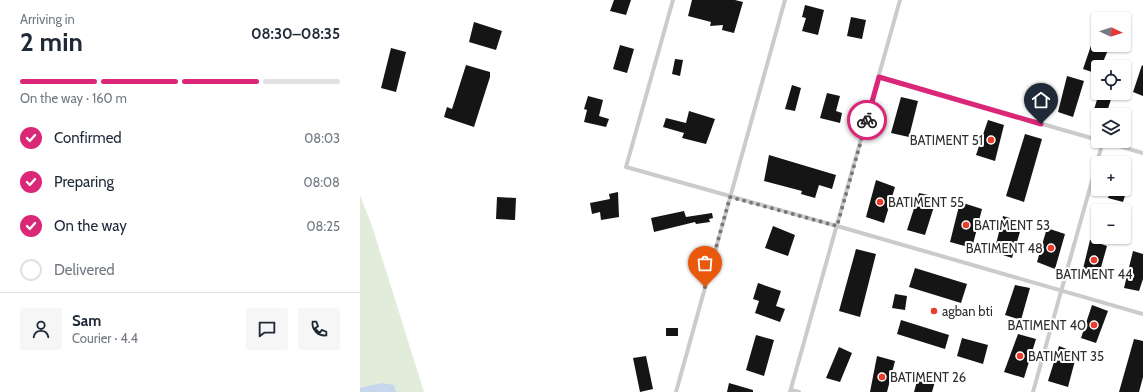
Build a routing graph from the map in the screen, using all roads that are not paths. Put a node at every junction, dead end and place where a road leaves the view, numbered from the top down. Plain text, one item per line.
1 (673, 0) edge
2 (786, 0) edge
3 (900, 0) edge
4 (879, 77) junction
5 (1091, 138) edge
6 (1100, 148) edge
7 (1126, 148) edge
8 (1143, 153) edge
9 (730, 197) junction
10 (837, 226) junction
11 (1061, 290) junction
12 (1143, 314) edge
13 (791, 391) edge
14 (676, 392) edge
15 (799, 392) edge
16 (1033, 392) edge

1 - 9 lane
2 - 9 lane
3 - 4 lane
4 - 5 lane
4 - 10 lane
6 - 11 lane
7 - 8 lane
9 - 10 lane
9 - 14 lane
10 - 11 lane
10 - 13 lane
11 - 12 lane
11 - 16 lane
13 - 15 lane

